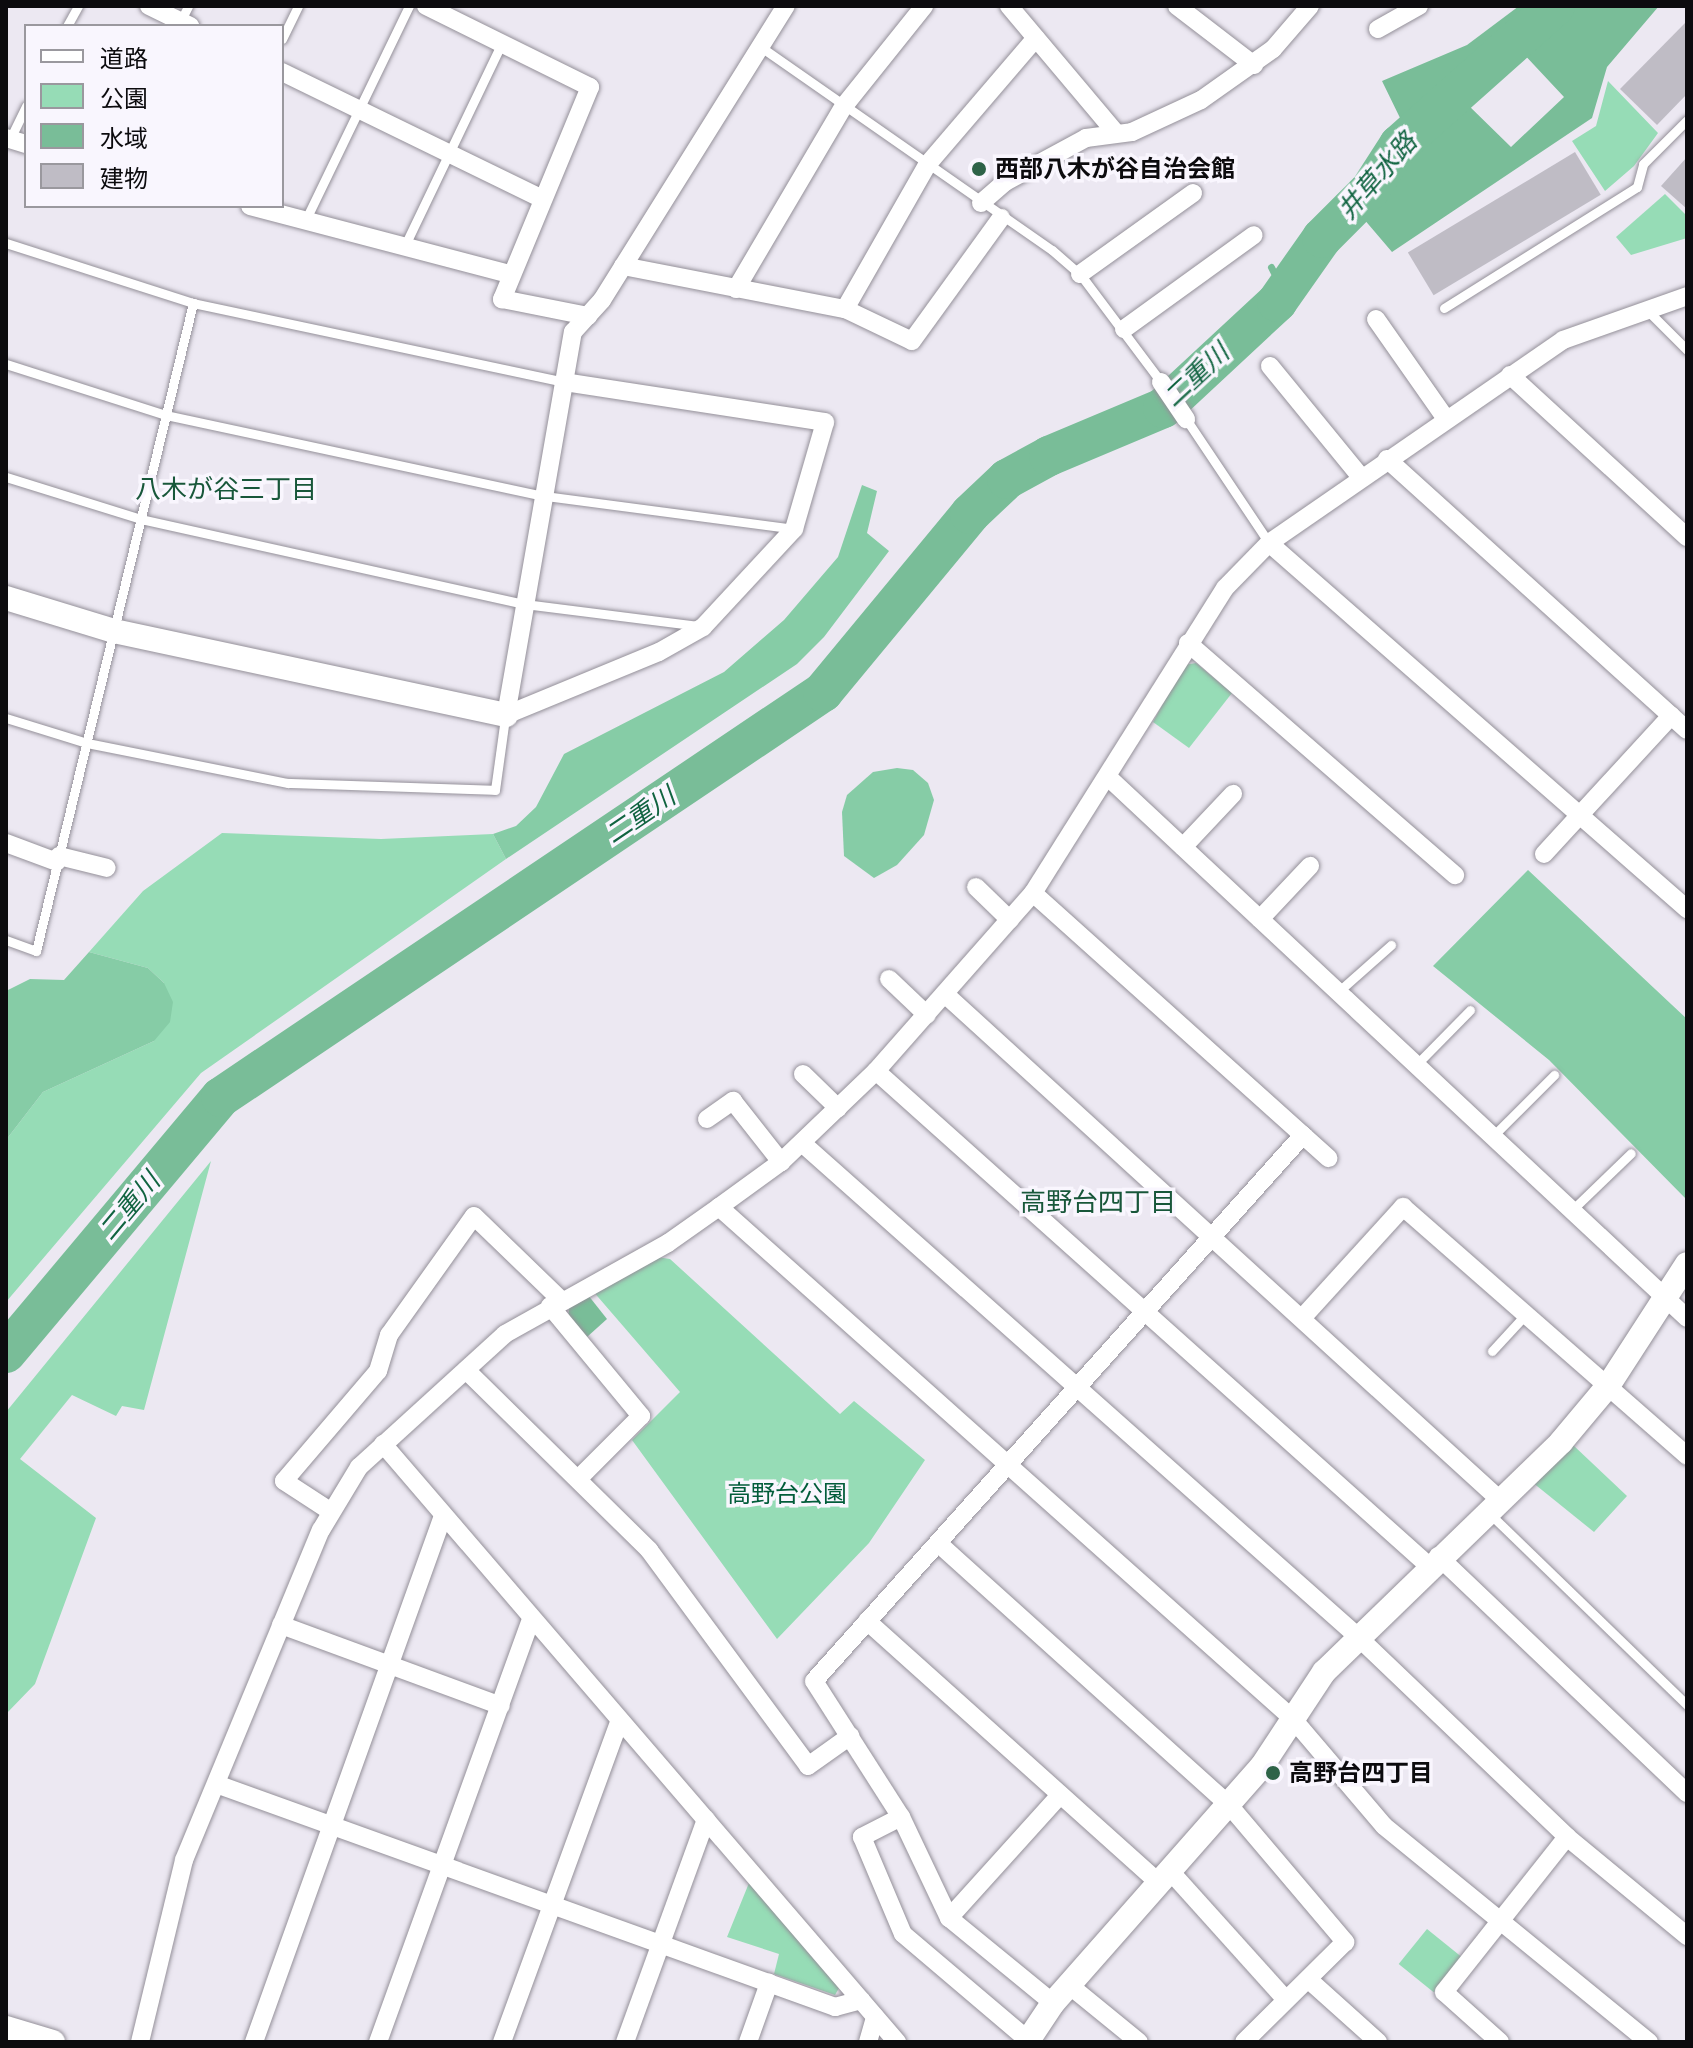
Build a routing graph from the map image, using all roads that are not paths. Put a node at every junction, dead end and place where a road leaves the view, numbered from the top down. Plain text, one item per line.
1 (78, 6) edge
2 (149, 6) edge
3 (298, 6) edge
4 (409, 6) edge
5 (426, 6) edge
6 (924, 6) edge
7 (1009, 6) edge
8 (1177, 6) edge
9 (1310, 6) edge
10 (1419, 6) edge
11 (782, 8) edge
12 (184, 20) edge
13 (68, 24) edge
14 (1378, 29) dead end
15 (284, 35) edge
16 (1036, 38) junction
17 (502, 43) junction
18 (758, 45) junction
19 (1254, 65) junction
20 (284, 73) edge
21 (844, 106) junction
22 (359, 110) junction
23 (24, 112) edge
24 (1685, 126) edge
25 (1116, 133) junction
26 (14, 140) edge
27 (449, 153) junction
28 (927, 165) junction
29 (1193, 193) dead end
30 (542, 199) junction
31 (981, 203) junction
32 (259, 208) edge
33 (1001, 218) junction
34 (306, 219) junction
35 (1254, 235) dead end
36 (6, 243) edge
37 (406, 243) junction
38 (623, 266) junction
39 (509, 274) junction
40 (1080, 274) junction
41 (736, 289) junction
42 (1687, 296) edge
43 (193, 303) junction
44 (1444, 308) dead end
45 (845, 309) junction
46 (1647, 310) junction
47 (588, 316) junction
48 (1376, 319) dead end
49 (1124, 329) junction
50 (1687, 350) edge
51 (6, 364) edge
52 (1270, 366) dead end
53 (1510, 375) junction
54 (564, 382) junction
55 (1161, 382) joint
56 (166, 415) junction
57 (1186, 419) joint
58 (1446, 419) junction
59 (1387, 459) junction
60 (6, 477) edge
61 (1361, 477) junction
62 (545, 496) junction
63 (141, 519) junction
64 (794, 529) junction
65 (1687, 537) edge
66 (1269, 543) junction
67 (6, 598) edge
68 (525, 604) junction
69 (703, 627) junction
70 (114, 631) junction
71 (1188, 643) junction
72 (506, 715) junction
73 (1671, 716) junction
74 (6, 718) edge
75 (1687, 730) edge
76 (87, 743) junction
77 (1109, 778) junction
78 (1233, 794) dead end
79 (1581, 816) junction
80 (6, 843) edge
81 (1183, 847) junction
82 (1544, 854) dead end
83 (58, 859) junction
84 (1310, 866) dead end
85 (107, 868) dead end
86 (1455, 875) dead end
87 (976, 887) dead end
88 (1033, 893) junction
89 (1687, 909) edge
90 (1260, 919) junction
91 (1010, 920) junction
92 (6, 940) edge
93 (1391, 945) dead end
94 (889, 979) dead end
95 (1338, 992) junction
96 (946, 995) junction
97 (1470, 1010) dead end
98 (927, 1015) junction
99 (1416, 1065) junction
100 (876, 1071) junction
101 (803, 1074) dead end
102 (1554, 1075) dead end
103 (838, 1108) junction
104 (707, 1119) dead end
105 (1303, 1135) junction
106 (1492, 1137) junction
107 (802, 1143) junction
108 (1631, 1153) dead end
109 (1328, 1158) dead end
110 (781, 1162) junction
111 (719, 1207) junction
112 (1571, 1211) junction
113 (1212, 1237) junction
114 (1687, 1264) edge
115 (1665, 1299) junction
116 (555, 1303) junction
117 (1145, 1312) junction
118 (1526, 1314) junction
119 (1303, 1317) junction
120 (1687, 1318) edge
121 (1492, 1351) dead end
122 (466, 1370) junction
123 (1608, 1386) junction
124 (1077, 1387) junction
125 (383, 1444) junction
126 (1687, 1456) edge
127 (1008, 1465) junction
128 (580, 1477) junction
129 (1493, 1505) junction
130 (330, 1511) junction
131 (443, 1516) junction
132 (938, 1543) junction
133 (1433, 1561) junction
134 (531, 1620) junction
135 (867, 1621) junction
136 (281, 1625) junction
137 (1357, 1636) junction
138 (393, 1666) junction
139 (1687, 1705) edge
140 (501, 1706) junction
141 (1293, 1719) junction
142 (619, 1722) junction
143 (850, 1736) junction
144 (219, 1785) junction
145 (1687, 1793) edge
146 (1060, 1795) junction
147 (1229, 1805) junction
148 (901, 1817) junction
149 (706, 1819) junction
150 (331, 1825) junction
151 (1567, 1837) junction
152 (443, 1866) junction
153 (1165, 1877) junction
154 (552, 1905) junction
155 (949, 1918) junction
156 (1499, 1922) junction
157 (1687, 1936) edge
158 (662, 1944) junction
159 (1309, 1980) junction
160 (769, 1983) junction
161 (1061, 1994) junction
162 (861, 2000) junction
163 (1286, 2000) junction
164 (875, 2017) junction
165 (6, 2028) edge
166 (1027, 2041) edge
167 (53, 2042) edge
168 (140, 2042) edge
169 (254, 2042) edge
170 (378, 2042) edge
171 (502, 2042) edge
172 (625, 2042) edge
173 (748, 2042) edge
174 (868, 2042) edge
175 (897, 2042) edge
176 (1139, 2042) edge
177 (1244, 2042) edge
178 (1378, 2042) edge
179 (1500, 2042) edge
180 (1649, 2042) edge

1 - 13 lane
2 - 12 street
3 - 15 lane
4 - 22 lane
5 - 17 street
6 - 21 street
7 - 16 street
8 - 19 street
9 - 19 street
10 - 14 street
11 - 18 street
16 - 25 street
16 - 28 street
17 - 27 lane
17 - 30 street
18 - 21 lane
18 - 38 street
19 - 25 street
20 - 22 street
21 - 28 lane
21 - 41 street
22 - 27 street
22 - 34 lane
23 - 26 lane
24 - 44 lane
25 - 31 street
27 - 30 street
27 - 37 lane
28 - 31 lane
28 - 45 street
29 - 40 street
30 - 39 street
31 - 33 lane
32 - 34 street
33 - 40 lane
33 - 45 street
34 - 37 street
35 - 49 street
36 - 43 lane
37 - 39 street
38 - 41 street
38 - 47 street
39 - 47 street
40 - 49 lane
41 - 45 street
42 - 46 street
43 - 54 lane
43 - 56 lane
46 - 50 lane
46 - 53 street
47 - 54 street
48 - 58 street
49 - 55 lane
51 - 56 lane
52 - 61 street
53 - 58 street
53 - 65 street
54 - 62 street
54 - 64 street
55 - 57 street
56 - 62 lane
56 - 63 lane
57 - 66 lane
58 - 59 street
59 - 61 street
59 - 73 street
60 - 63 lane
61 - 66 street
62 - 64 lane
62 - 68 street
63 - 68 lane
63 - 70 lane
64 - 69 street
66 - 71 street
66 - 79 street
67 - 70 street
68 - 69 lane
68 - 72 street
69 - 72 street
70 - 72 street
70 - 76 lane
71 - 77 street
71 - 86 street
72 - 76 lane
73 - 75 street
73 - 79 street
74 - 76 lane
76 - 83 lane
77 - 81 street
77 - 88 street
78 - 81 street
79 - 82 street
79 - 89 street
80 - 83 street
81 - 90 street
83 - 85 street
83 - 92 lane
84 - 90 street
87 - 91 street
88 - 91 street
88 - 105 street
90 - 95 street
91 - 96 street
93 - 95 lane
94 - 98 street
95 - 99 street
96 - 98 street
96 - 113 street
97 - 99 lane
98 - 100 street
99 - 106 street
100 - 103 street
100 - 117 street
101 - 103 street
102 - 106 lane
103 - 107 street
104 - 110 street
105 - 109 street
105 - 113 street
106 - 112 street
107 - 110 street
107 - 124 street
108 - 112 lane
110 - 111 street
111 - 116 street
111 - 127 street
112 - 115 street
113 - 117 street
113 - 119 street
114 - 115 street
115 - 120 street
115 - 123 street
116 - 122 street
116 - 128 street
116 - 130 street
117 - 124 street
117 - 133 street
118 - 119 street
118 - 121 lane
118 - 123 street
119 - 129 street
122 - 125 street
122 - 128 street
123 - 126 street
123 - 129 street
124 - 127 street
124 - 137 street
125 - 130 street
125 - 131 street
127 - 132 street
127 - 141 street
128 - 143 street
129 - 133 street
129 - 139 lane
130 - 136 street
131 - 134 street
131 - 138 street
132 - 135 street
132 - 147 street
133 - 137 street
133 - 145 street
134 - 140 street
134 - 142 street
135 - 143 street
135 - 146 street
136 - 138 street
136 - 144 street
137 - 141 street
137 - 151 street
138 - 140 street
138 - 150 street
140 - 152 street
141 - 147 street
141 - 156 street
142 - 149 street
142 - 154 street
143 - 148 street
144 - 150 street
144 - 168 street
146 - 153 street
146 - 155 street
147 - 153 street
147 - 159 street
148 - 155 street
148 - 166 street
149 - 158 street
149 - 162 street
150 - 152 street
150 - 169 street
151 - 156 street
151 - 157 street
152 - 154 street
152 - 170 street
153 - 161 street
153 - 163 street
154 - 158 street
154 - 171 street
155 - 161 street
156 - 179 street
156 - 180 street
158 - 160 street
158 - 172 street
159 - 163 street
159 - 178 street
160 - 162 street
160 - 173 street
161 - 166 street
161 - 176 street
162 - 164 street
163 - 177 street
164 - 174 street
164 - 175 street
165 - 167 street

